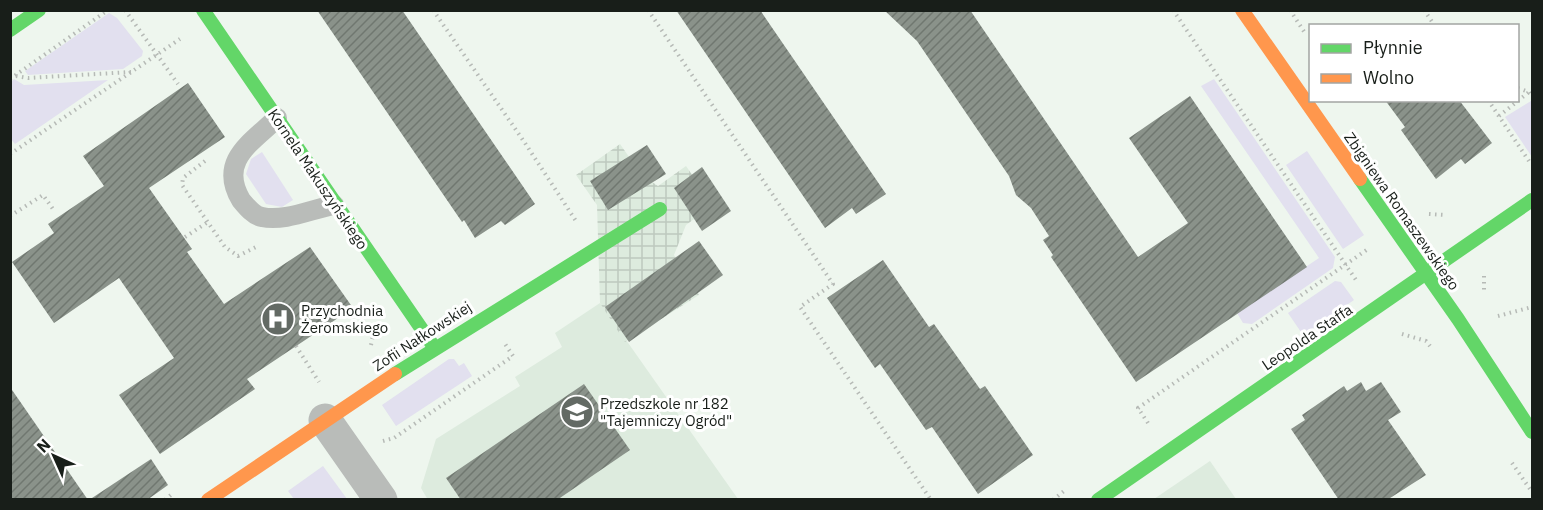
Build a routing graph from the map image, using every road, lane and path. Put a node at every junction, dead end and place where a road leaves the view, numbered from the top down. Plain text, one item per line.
1 (39, 10) edge
2 (108, 10) edge
3 (125, 10) edge
4 (203, 10) edge
5 (433, 10) edge
6 (648, 10) edge
7 (1173, 10) edge
8 (1242, 10) edge
9 (1290, 10) edge
10 (1424, 10) edge
11 (1434, 24) edge
12 (10, 30) edge
13 (187, 33) dead end
14 (1309, 38) edge
15 (158, 56) junction
16 (134, 71) junction
17 (15, 76) junction
18 (10, 79) edge
19 (178, 84) dead end
20 (1519, 87) edge
21 (1529, 92) junction
22 (1533, 97) edge
23 (1519, 100) edge
24 (1489, 102) edge
25 (1516, 102) edge
26 (1499, 116) junction
27 (277, 118) junction
28 (10, 145) edge
29 (13, 153) edge
30 (1533, 163) edge
31 (1533, 200) edge
32 (334, 205) junction
33 (53, 209) dead end
34 (660, 209) dead end
35 (10, 216) edge
36 (208, 222) dead end
37 (580, 229) dead end
38 (185, 237) dead end
39 (1347, 265) junction
40 (1427, 275) junction
41 (1533, 307) edge
42 (1375, 311) junction
43 (1496, 317) dead end
44 (376, 321) dead end
45 (296, 346) dead end
46 (434, 347) junction
47 (366, 351) dead end
48 (1433, 351) dead end
49 (325, 405) junction
50 (1152, 430) dead end
51 (1533, 432) edge
52 (1506, 454) dead end
53 (1071, 487) dead end
54 (1533, 492) edge
55 (174, 493) dead end
56 (165, 500) edge
57 (207, 500) edge
58 (381, 500) edge
59 (931, 500) edge
60 (1053, 500) edge
61 (1098, 500) edge

1 - 12 street
2 - 17 path
3 - 15 path
4 - 27 street, Kornela Makuszyńskiego
5 - 37 path
6 - 59 path
7 - 39 path
8 - 40 street, Zbigniewa Romaszewskiego
9 - 14 path
10 - 11 path
13 - 15 path
15 - 16 path
15 - 19 path
16 - 17 path
16 - 29 path
17 - 18 path
20 - 21 path
21 - 22 path
21 - 23 path
24 - 26 path
25 - 26 path
26 - 30 path
27 - 32 street, Kornela Makuszyńskiego
27 - 32 lane
28 - 29 path
31 - 40 street, Leopolda Staffa
32 - 46 street, Kornela Makuszyńskiego
33 - 35 path
34 - 46 street, Zofii Nałkowskiej
36 - 38 path
39 - 42 path
39 - 50 path
40 - 42 street, Leopolda Staffa
40 - 51 street, Zbigniewa Romaszewskiego
41 - 43 path
42 - 48 path
42 - 61 street, Leopolda Staffa
44 - 47 path
45 - 49 path
46 - 49 street, Zofii Nałkowskiej
49 - 57 street, Zofii Nałkowskiej
49 - 58 street
52 - 54 path
53 - 60 path
55 - 56 path

